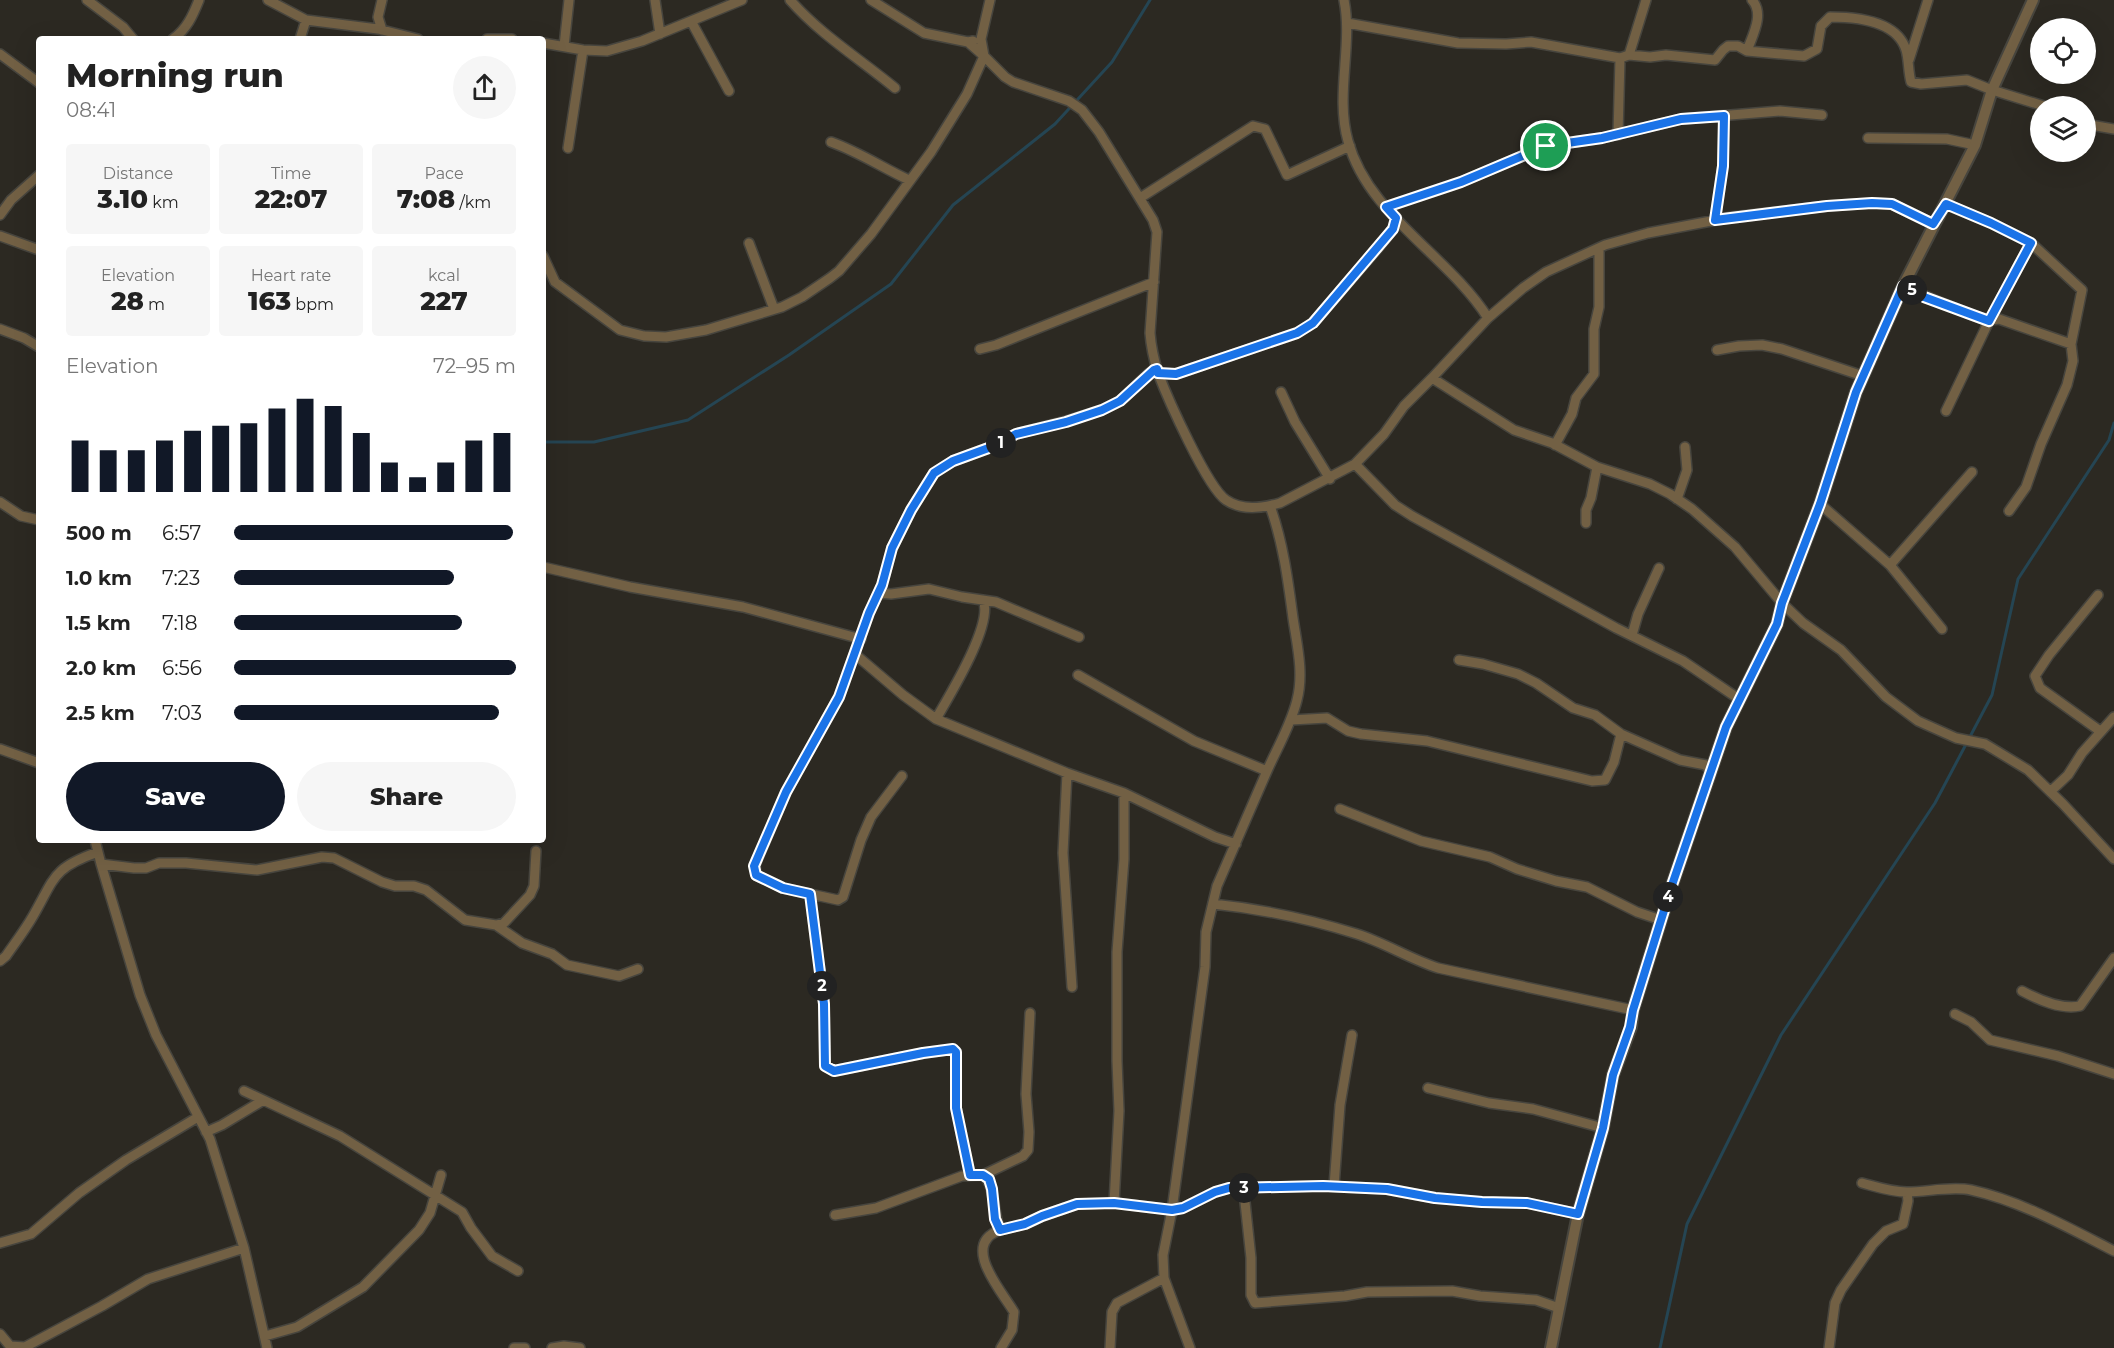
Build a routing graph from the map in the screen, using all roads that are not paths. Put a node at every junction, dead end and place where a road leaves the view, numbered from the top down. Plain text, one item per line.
1 (87, 0) edge
2 (199, 0) edge
3 (268, 0) edge
4 (382, 0) edge
5 (569, 0) edge
6 (655, 0) edge
7 (742, 0) edge
8 (790, 0) edge
9 (871, 0) edge
10 (990, 0) edge
11 (1344, 0) edge
12 (1646, 0) edge
13 (1752, 0) edge
14 (1928, 0) edge
15 (2033, 0) edge
16 (306, 20) junction
17 (691, 21) junction
18 (1347, 23) junction
19 (382, 30) junction
20 (660, 34) junction
21 (130, 36) edge
22 (178, 36) edge
23 (301, 36) edge
24 (406, 36) edge
25 (981, 39) junction
26 (968, 42) junction
27 (546, 43) edge
28 (564, 46) junction
29 (583, 50) junction
30 (1747, 51) junction
31 (0, 55) edge
32 (984, 56) junction
33 (1625, 56) junction
34 (1908, 63) junction
35 (36, 81) edge
36 (895, 88) dead end
37 (1992, 90) junction
38 (729, 91) dead end
39 (2030, 102) edge
40 (1822, 115) dead end
41 (1724, 116) junction
42 (2096, 126) edge
43 (2114, 129) edge
44 (1618, 135) junction
45 (1868, 138) dead end
46 (831, 142) dead end
47 (1975, 145) junction
48 (1350, 147) junction
49 (568, 148) dead end
50 (36, 178) edge
51 (909, 180) junction
52 (1140, 198) junction
53 (1946, 204) junction
54 (1386, 207) junction
55 (0, 215) edge
56 (1396, 218) junction
57 (1715, 220) junction
58 (1933, 224) junction
59 (0, 236) edge
60 (749, 243) dead end
61 (2031, 243) junction
62 (1599, 248) junction
63 (36, 249) edge
64 (546, 262) edge
65 (1154, 282) junction
66 (1903, 286) junction
67 (774, 309) junction
68 (1488, 318) junction
69 (1989, 321) junction
70 (0, 329) edge
71 (2071, 344) junction
72 (36, 346) edge
73 (980, 349) dead end
74 (1717, 350) dead end
75 (1158, 371) junction
76 (1863, 376) junction
77 (1432, 378) junction
78 (1281, 392) dead end
79 (1946, 411) dead end
80 (1555, 445) junction
81 (1685, 447) dead end
82 (1356, 465) junction
83 (1597, 467) junction
84 (1972, 472) dead end
85 (1330, 479) junction
86 (1677, 499) junction
87 (0, 502) edge
88 (1820, 504) junction
89 (1269, 506) junction
90 (2009, 511) dead end
91 (36, 519) edge
92 (1586, 523) dead end
93 (1890, 565) junction
94 (546, 568) edge
95 (1659, 568) dead end
96 (879, 593) junction
97 (2098, 595) dead end
98 (982, 600) junction
99 (1782, 603) junction
100 (1942, 629) dead end
101 (1632, 635) junction
102 (1079, 637) dead end
103 (861, 639) junction
104 (855, 655) junction
105 (1459, 660) dead end
106 (1078, 675) dead end
107 (1739, 699) junction
108 (2114, 717) edge
109 (936, 719) junction
110 (1291, 720) junction
111 (2100, 731) junction
112 (1621, 734) junction
113 (0, 749) edge
114 (36, 761) edge
115 (1267, 771) junction
116 (1710, 772) junction
117 (1067, 773) junction
118 (902, 776) dead end
119 (2051, 791) junction
120 (1124, 793) junction
121 (1340, 809) dead end
122 (96, 843) edge
123 (1236, 844) junction
124 (536, 851) dead end
125 (98, 852) junction
126 (2114, 859) edge
127 (101, 864) junction
128 (810, 894) junction
129 (1213, 904) junction
130 (1661, 920) junction
131 (496, 925) junction
132 (2114, 958) edge
133 (0, 961) edge
134 (638, 969) dead end
135 (1072, 987) dead end
136 (2022, 991) dead end
137 (1633, 1010) junction
138 (1030, 1013) dead end
139 (1955, 1014) dead end
140 (1352, 1035) dead end
141 (2114, 1074) edge
142 (1428, 1088) dead end
143 (244, 1091) dead end
144 (262, 1101) junction
145 (198, 1117) junction
146 (1603, 1128) junction
147 (206, 1132) junction
148 (441, 1175) dead end
149 (970, 1175) junction
150 (983, 1175) junction
151 (1862, 1183) dead end
152 (1334, 1186) junction
153 (1246, 1188) junction
154 (1906, 1192) junction
155 (436, 1196) junction
156 (1114, 1203) junction
157 (1172, 1210) junction
158 (1578, 1214) junction
159 (835, 1215) dead end
160 (1000, 1230) junction
161 (0, 1243) edge
162 (244, 1248) junction
163 (2114, 1251) edge
164 (519, 1271) dead end
165 (1164, 1278) junction
166 (1559, 1308) junction
167 (0, 1334) edge
168 (265, 1336) junction
169 (267, 1348) edge
170 (514, 1348) edge
171 (525, 1348) edge
172 (552, 1348) edge
173 (580, 1348) edge
174 (1001, 1348) edge
175 (1110, 1348) edge
176 (1190, 1348) edge
177 (1551, 1348) edge
178 (1829, 1348) edge

1 - 21 street
2 - 22 street
3 - 16 street
4 - 19 street
5 - 28 street
6 - 20 street
7 - 17 street
8 - 36 street
9 - 26 street
10 - 25 street
11 - 18 street
12 - 33 street
13 - 30 street
14 - 34 street
15 - 37 street
16 - 19 street
16 - 23 street
17 - 20 street
17 - 38 street
18 - 33 street
18 - 48 street
19 - 24 street
20 - 29 street
25 - 26 street
25 - 32 street
26 - 32 street
27 - 28 street
28 - 29 street
29 - 49 street
30 - 33 street
30 - 34 street
31 - 35 street
32 - 51 street
32 - 52 street
33 - 44 street
34 - 37 street
37 - 39 street
37 - 47 street
40 - 41 street
41 - 44 street
41 - 57 street
42 - 43 street
44 - 54 street
45 - 47 street
46 - 51 street
47 - 53 street
48 - 52 street
48 - 54 street
50 - 55 street
51 - 67 street
52 - 65 street
53 - 58 street
53 - 61 street
54 - 56 street
56 - 68 street
56 - 75 street
57 - 58 street
57 - 62 street
58 - 66 street
59 - 63 street
60 - 67 street
61 - 69 street
61 - 71 street
62 - 68 street
62 - 80 street
64 - 67 street
65 - 73 street
65 - 75 street
66 - 69 street
66 - 76 street
68 - 77 street
69 - 71 street
69 - 79 street
70 - 72 street
71 - 90 street
74 - 76 street
75 - 89 street
75 - 96 street
76 - 88 street
77 - 80 street
77 - 82 street
78 - 85 street
80 - 83 street
81 - 86 street
82 - 85 street
82 - 101 street
83 - 86 street
83 - 92 street
84 - 93 street
85 - 89 street
86 - 99 street
87 - 91 street
88 - 93 street
88 - 99 street
89 - 110 street
93 - 100 street
94 - 103 street
95 - 101 street
96 - 98 street
96 - 103 street
97 - 111 street
98 - 102 street
98 - 109 street
99 - 107 street
99 - 119 street
101 - 107 street
103 - 104 street
104 - 109 street
104 - 128 street
105 - 112 street
106 - 115 street
107 - 116 street
108 - 111 street
109 - 117 street
110 - 112 street
110 - 115 street
111 - 119 street
112 - 116 street
113 - 114 street
115 - 123 street
116 - 130 street
117 - 120 street
117 - 135 street
118 - 128 street
119 - 126 street
120 - 123 street
120 - 156 street
121 - 130 street
122 - 125 street
123 - 129 street
124 - 131 street
125 - 127 street
125 - 133 street
127 - 131 street
127 - 145 street
128 - 149 street
129 - 137 street
129 - 157 street
130 - 137 street
131 - 134 street
132 - 136 street
137 - 146 street
138 - 150 street
139 - 141 street
140 - 152 street
142 - 146 street
143 - 144 street
144 - 147 street
144 - 155 street
145 - 147 street
145 - 161 street
146 - 158 street
147 - 162 street
148 - 155 street
149 - 150 street
149 - 159 street
150 - 160 street
151 - 154 street
152 - 153 street
152 - 158 street
153 - 157 street
153 - 166 street
154 - 163 street
154 - 178 street
155 - 164 street
155 - 168 street
156 - 157 street
156 - 160 street
157 - 165 street
158 - 166 street
160 - 174 street
162 - 167 street
162 - 168 street
165 - 175 street
165 - 176 street
166 - 177 street
168 - 169 street
170 - 171 street
172 - 173 street

